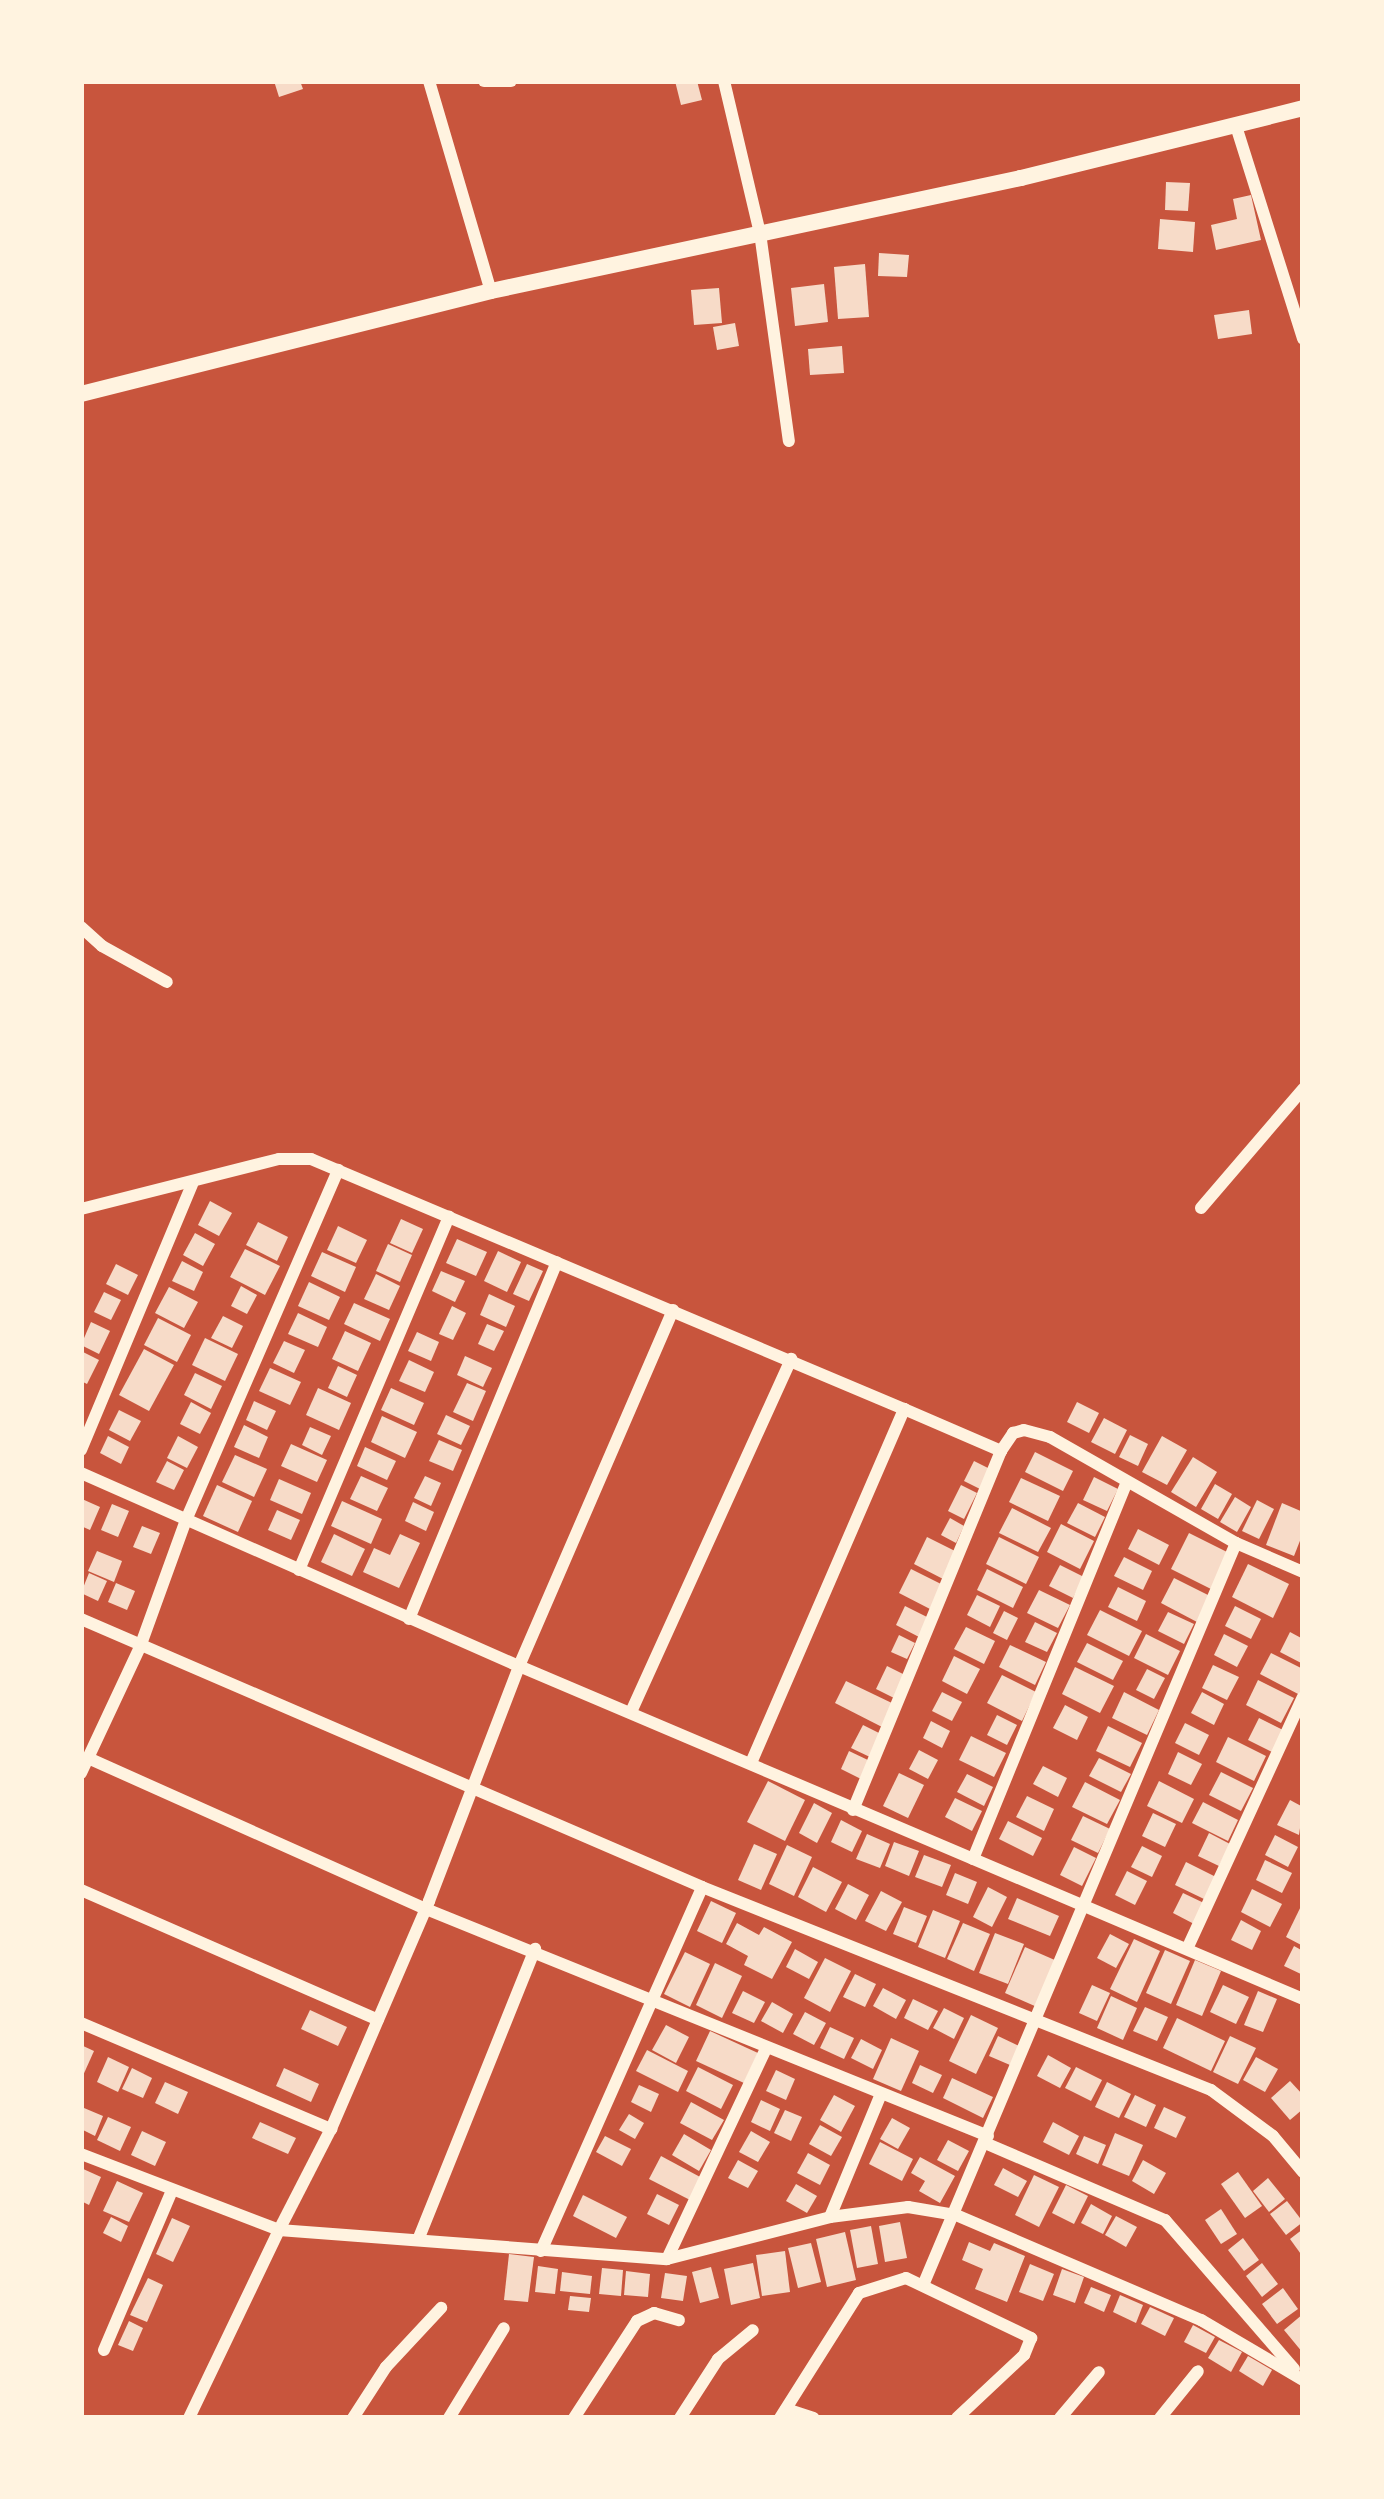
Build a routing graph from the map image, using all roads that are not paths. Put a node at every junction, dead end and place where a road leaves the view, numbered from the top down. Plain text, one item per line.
1 (429, 81) edge
2 (484, 81) edge
3 (511, 81) edge
4 (724, 81) edge
5 (1303, 108) edge
6 (1236, 126) junction
7 (760, 233) junction
8 (490, 291) junction
9 (1303, 339) edge
10 (81, 394) edge
11 (789, 441) dead end
12 (81, 927) edge
13 (167, 982) dead end
14 (1303, 1089) edge
15 (338, 1170) junction
16 (192, 1184) junction
17 (1201, 1208) dead end
18 (81, 1209) edge
19 (448, 1216) junction
20 (557, 1262) junction
21 (673, 1310) junction
22 (791, 1359) junction
23 (904, 1409) junction
24 (81, 1450) edge
25 (1001, 1450) junction
26 (81, 1473) edge
27 (1126, 1482) junction
28 (186, 1520) junction
29 (1236, 1543) junction
30 (299, 1570) junction
31 (1303, 1573) edge
32 (81, 1619) edge
33 (409, 1619) junction
34 (140, 1647) junction
35 (518, 1666) junction
36 (1303, 1697) edge
37 (631, 1712) junction
38 (1298, 1724) edge
39 (751, 1763) junction
40 (84, 1764) edge
41 (475, 1785) junction
42 (853, 1810) junction
43 (974, 1858) junction
44 (702, 1887) junction
45 (81, 1890) edge
46 (1082, 1907) junction
47 (426, 1909) junction
48 (535, 1949) junction
49 (1186, 1949) junction
50 (1302, 1995) edge
51 (649, 2001) junction
52 (1036, 2019) junction
53 (378, 2020) junction
54 (81, 2023) edge
55 (766, 2049) junction
56 (881, 2094) junction
57 (331, 2128) junction
58 (986, 2140) junction
59 (81, 2154) edge
60 (1303, 2173) edge
61 (172, 2193) junction
62 (956, 2215) junction
63 (830, 2217) junction
64 (278, 2230) junction
65 (418, 2240) junction
66 (541, 2251) junction
67 (667, 2259) junction
68 (924, 2283) junction
69 (441, 2308) dead end
70 (680, 2320) dead end
71 (504, 2328) dead end
72 (753, 2330) dead end
73 (104, 2350) dead end
74 (1198, 2371) dead end
75 (1099, 2372) dead end
76 (1301, 2377) edge
77 (783, 2414) edge
78 (189, 2418) edge
79 (353, 2418) edge
80 (449, 2418) edge
81 (574, 2418) edge
82 (680, 2418) edge
83 (814, 2418) edge
84 (957, 2418) edge
85 (1060, 2418) edge
86 (1160, 2418) edge

1 - 8 street
2 - 3 street
4 - 7 street
5 - 6 street
6 - 7 street
6 - 9 street
7 - 8 street
7 - 11 street
8 - 10 street
12 - 13 street
14 - 17 street
15 - 16 street
15 - 19 street
15 - 28 street
16 - 18 street
16 - 24 street
19 - 20 street
19 - 30 street
20 - 21 street
20 - 33 street
21 - 22 street
21 - 35 street
22 - 23 street
22 - 37 street
23 - 25 street
23 - 39 street
25 - 27 street
25 - 42 street
26 - 28 street
27 - 29 street
27 - 43 street
28 - 30 street
28 - 34 street
29 - 31 street
29 - 46 street
30 - 33 street
32 - 34 street
33 - 35 street
34 - 40 street
34 - 41 street
35 - 37 street
35 - 41 street
36 - 38 street
37 - 39 street
38 - 49 street
39 - 42 street
40 - 47 street
41 - 44 street
41 - 47 street
42 - 43 street
43 - 46 street
44 - 51 street
44 - 52 street
45 - 53 street
46 - 49 street
46 - 52 street
47 - 48 street
47 - 53 street
48 - 51 street
48 - 65 street
49 - 50 street
51 - 55 street
51 - 66 street
52 - 58 street
52 - 60 street
53 - 57 street
54 - 57 street
55 - 56 street
55 - 67 street
56 - 58 street
56 - 63 street
57 - 64 street
58 - 62 street
58 - 76 street
59 - 61 street
61 - 64 street
61 - 73 street
62 - 63 street
62 - 68 street
62 - 76 street
63 - 67 street
64 - 65 street
64 - 78 street
65 - 66 street
66 - 67 street
68 - 77 street
68 - 84 street
69 - 79 street
70 - 81 street
71 - 80 street
72 - 82 street
74 - 86 street
75 - 85 street
77 - 83 street

